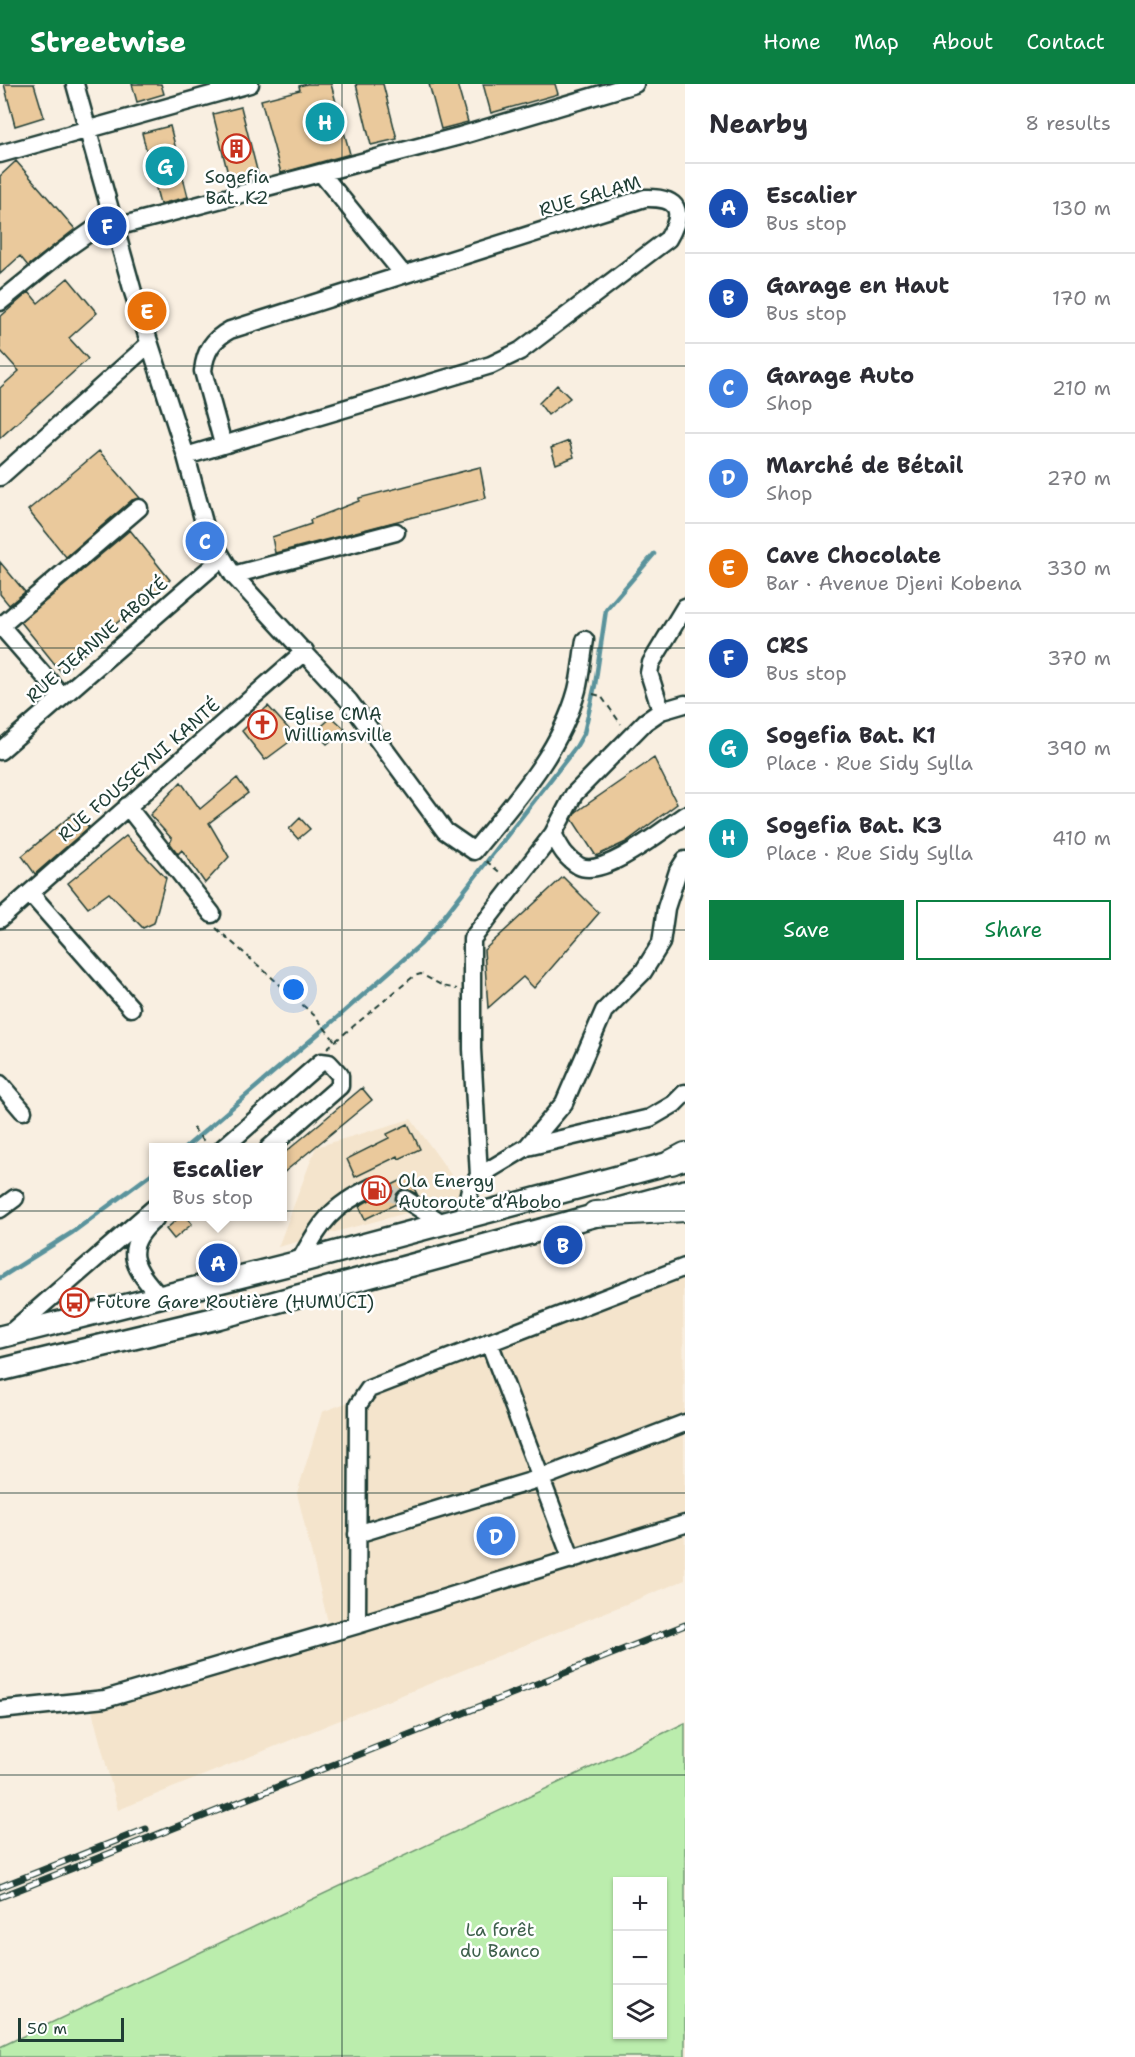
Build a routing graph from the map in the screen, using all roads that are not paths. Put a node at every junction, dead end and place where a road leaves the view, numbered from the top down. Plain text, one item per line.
1 (75, 84) edge
2 (250, 84) edge
3 (635, 84) edge
4 (87, 130) junction
5 (0, 154) edge
6 (321, 173) junction
7 (114, 222) junction
8 (403, 273) junction
9 (0, 302) edge
10 (149, 344) junction
11 (223, 444) junction
12 (186, 456) junction
13 (0, 477) edge
14 (140, 508) dead end
15 (396, 532) dead end
16 (221, 559) junction
17 (233, 575) junction
18 (685, 607) edge
19 (1, 626) edge
20 (585, 640) dead end
21 (305, 651) junction
22 (61, 695) junction
23 (685, 704) edge
24 (660, 711) junction
25 (0, 751) edge
26 (127, 806) junction
27 (685, 815) edge
28 (553, 834) junction
29 (685, 860) edge
30 (30, 893) junction
31 (212, 914) road end
32 (0, 919) edge
33 (131, 1008) dead end
34 (0, 1084) edge
35 (685, 1093) edge
36 (23, 1111) dead end
37 (229, 1143) edge
38 (275, 1143) edge
39 (527, 1147) junction
40 (681, 1159) edge
41 (479, 1176) junction
42 (383, 1190) tunnel mouth
43 (685, 1191) edge
44 (15, 1198) dead end
45 (405, 1199) tunnel mouth
46 (0, 1209) edge
47 (685, 1209) edge
48 (149, 1211) edge
49 (595, 1214) junction
50 (464, 1216) junction
51 (154, 1221) edge
52 (442, 1223) junction
53 (299, 1262) junction
54 (685, 1267) edge
55 (160, 1297) junction
56 (4, 1336) edge
57 (489, 1342) junction
58 (0, 1370) edge
59 (685, 1423) edge
60 (541, 1478) junction
61 (685, 1524) edge
62 (357, 1534) junction
63 (572, 1560) junction
64 (357, 1625) junction
65 (0, 1710) edge

1 - 4 street
2 - 4 street
3 - 6 street
4 - 5 street
4 - 7 street
6 - 7 street
6 - 8 street
7 - 9 street
7 - 10 street
8 - 11 street, RUE SALAM
8 - 11 street, RUE SALAM
10 - 12 street
10 - 13 street
11 - 12 street, RUE SALAM
12 - 16 street
14 - 19 street
15 - 17 street
16 - 17 street
16 - 22 street, RUE JEANNE ABOKÉ
17 - 21 street
18 - 24 street
19 - 22 street
20 - 21 street
21 - 26 street, RUE FOUSSEYNI KANTÉ
22 - 25 street, RUE JEANNE ABOKÉ
23 - 24 street
24 - 28 street
26 - 30 street, RUE FOUSSEYNI KANTÉ
26 - 31 street
27 - 28 street
28 - 41 street
29 - 39 street
30 - 32 street, RUE FOUSSEYNI KANTÉ
30 - 33 street
34 - 36 street
35 - 39 street
37 - 38 street
39 - 41 street
40 - 50 main road
41 - 50 street
42 - 53 street
43 - 49 main road
44 - 46 street
45 - 52 street
47 - 49 highway
48 - 56 street
49 - 58 main road
50 - 52 main road
51 - 55 street
52 - 53 main road
53 - 55 main road
54 - 57 street
55 - 56 main road
57 - 60 street
57 - 62 street
59 - 60 street
60 - 62 street
60 - 63 street
61 - 63 street
62 - 64 street
63 - 64 street
64 - 65 street

